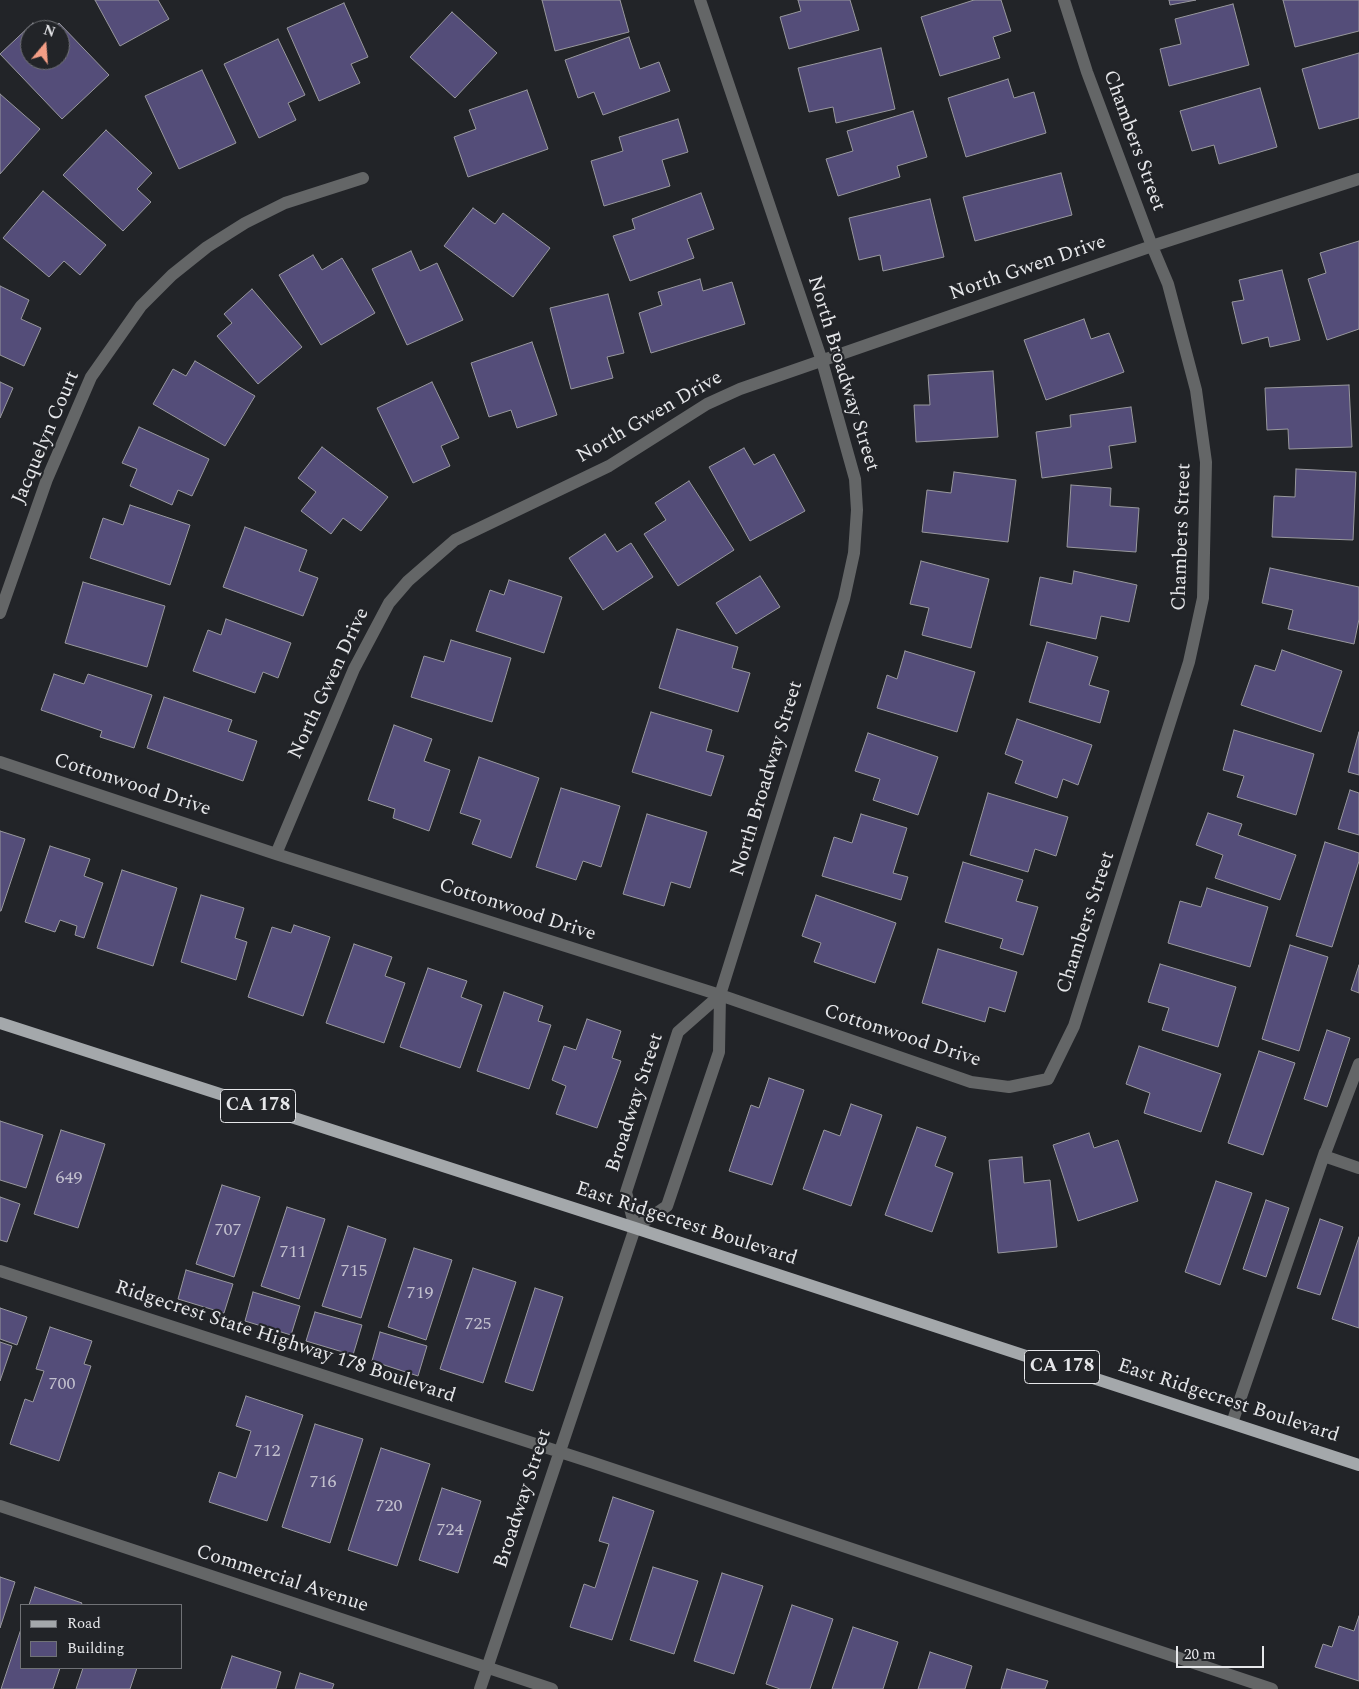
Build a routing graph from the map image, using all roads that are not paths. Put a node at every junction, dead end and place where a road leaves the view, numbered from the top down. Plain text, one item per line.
1 (700, 0) edge
2 (1064, 0) edge
3 (363, 178) dead end
4 (1359, 179) edge
5 (1152, 246) junction
6 (822, 361) junction
7 (0, 613) edge
8 (0, 762) edge
9 (276, 854) junction
10 (720, 995) junction
11 (0, 1023) edge
12 (1359, 1064) edge
13 (1024, 1084) joint
14 (1324, 1156) junction
15 (1359, 1168) edge
16 (635, 1228) junction
17 (0, 1271) edge
18 (1232, 1423) junction
19 (559, 1451) junction
20 (1359, 1465) edge
21 (0, 1506) edge
22 (488, 1668) junction
23 (480, 1689) edge
24 (552, 1689) edge
25 (1272, 1689) edge

1 - 6 street, North Broadway Street
2 - 5 street, Chambers Street
3 - 7 street, Jacquelyn Court
4 - 5 street, North Gwen Drive
5 - 6 street, North Gwen Drive
5 - 13 street, Chambers Street
6 - 9 street, North Gwen Drive
6 - 10 street, North Broadway Street
8 - 9 street, Cottonwood Drive
9 - 10 street, Cottonwood Drive
10 - 13 street, Cottonwood Drive
10 - 16 street
10 - 16 street, Broadway Street
11 - 16 main road, East Ridgecrest Boulevard / CA 178
12 - 14 street
14 - 15 street
14 - 18 street
16 - 18 main road, East Ridgecrest Boulevard / CA 178
16 - 19 street, Broadway Street
17 - 19 street, Ridgecrest State Highway 178 Boulevard
18 - 20 main road, East Ridgecrest Boulevard / CA 178
19 - 22 street, Broadway Street
19 - 25 street, Ridgecrest State Highway 178 Boulevard
21 - 22 street, Commercial Avenue
22 - 23 street, Broadway Street
22 - 24 street, Commercial Avenue

